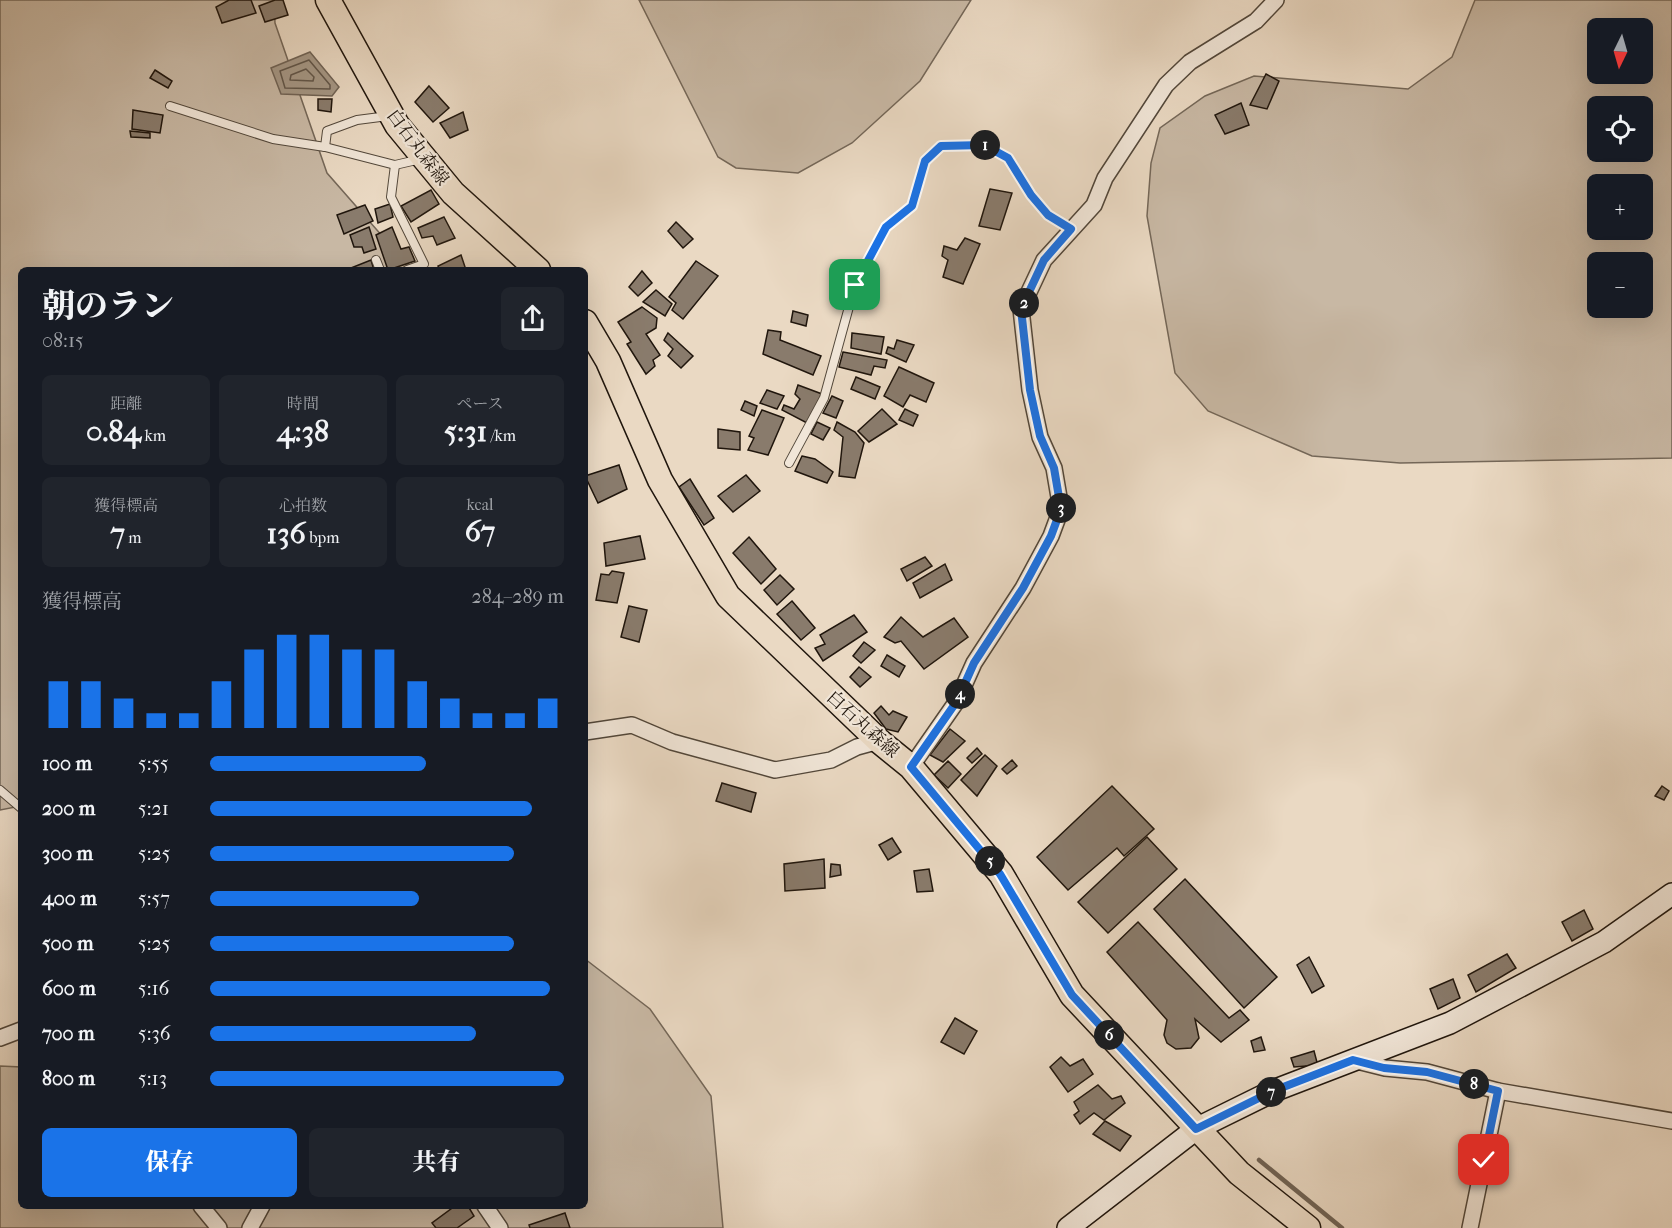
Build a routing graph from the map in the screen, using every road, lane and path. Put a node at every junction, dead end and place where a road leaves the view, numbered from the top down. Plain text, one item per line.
1 (328, 0) edge
2 (1276, 0) edge
3 (170, 106) dead end
4 (392, 115) junction
5 (326, 147) junction
6 (424, 158) junction
7 (395, 165) junction
8 (1071, 229) junction
9 (376, 260) dead end
10 (379, 267) edge
11 (416, 267) edge
12 (535, 267) edge
13 (588, 327) edge
14 (789, 463) dead end
15 (588, 732) edge
16 (879, 741) junction
17 (911, 767) junction
18 (0, 790) edge
19 (18, 805) edge
20 (1672, 894) edge
21 (18, 1031) edge
22 (0, 1038) edge
23 (1353, 1060) junction
24 (1498, 1091) junction
25 (1672, 1121) edge
26 (1196, 1129) junction
27 (203, 1209) edge
28 (260, 1209) edge
29 (487, 1209) edge
30 (219, 1228) edge
31 (250, 1228) edge
32 (500, 1228) edge
33 (1068, 1228) edge
34 (1308, 1228) edge
35 (1470, 1228) edge

1 - 4 main road, 白石丸森線
2 - 8 street
3 - 5 lane
4 - 5 lane
4 - 6 main road, 白石丸森線
5 - 7 lane
6 - 7 lane
6 - 12 main road, 白石丸森線
7 - 11 lane
8 - 14 lane
8 - 17 street
9 - 10 lane
13 - 16 main road, 白石丸森線
15 - 16 street
16 - 17 main road, 白石丸森線
17 - 26 main road, 白石丸森線
18 - 19 lane
20 - 23 street
21 - 22 street
23 - 24 street
23 - 26 street
24 - 25 street
24 - 35 street
26 - 33 street
26 - 34 main road, 白石丸森線
27 - 30 street
28 - 31 street
29 - 32 street

